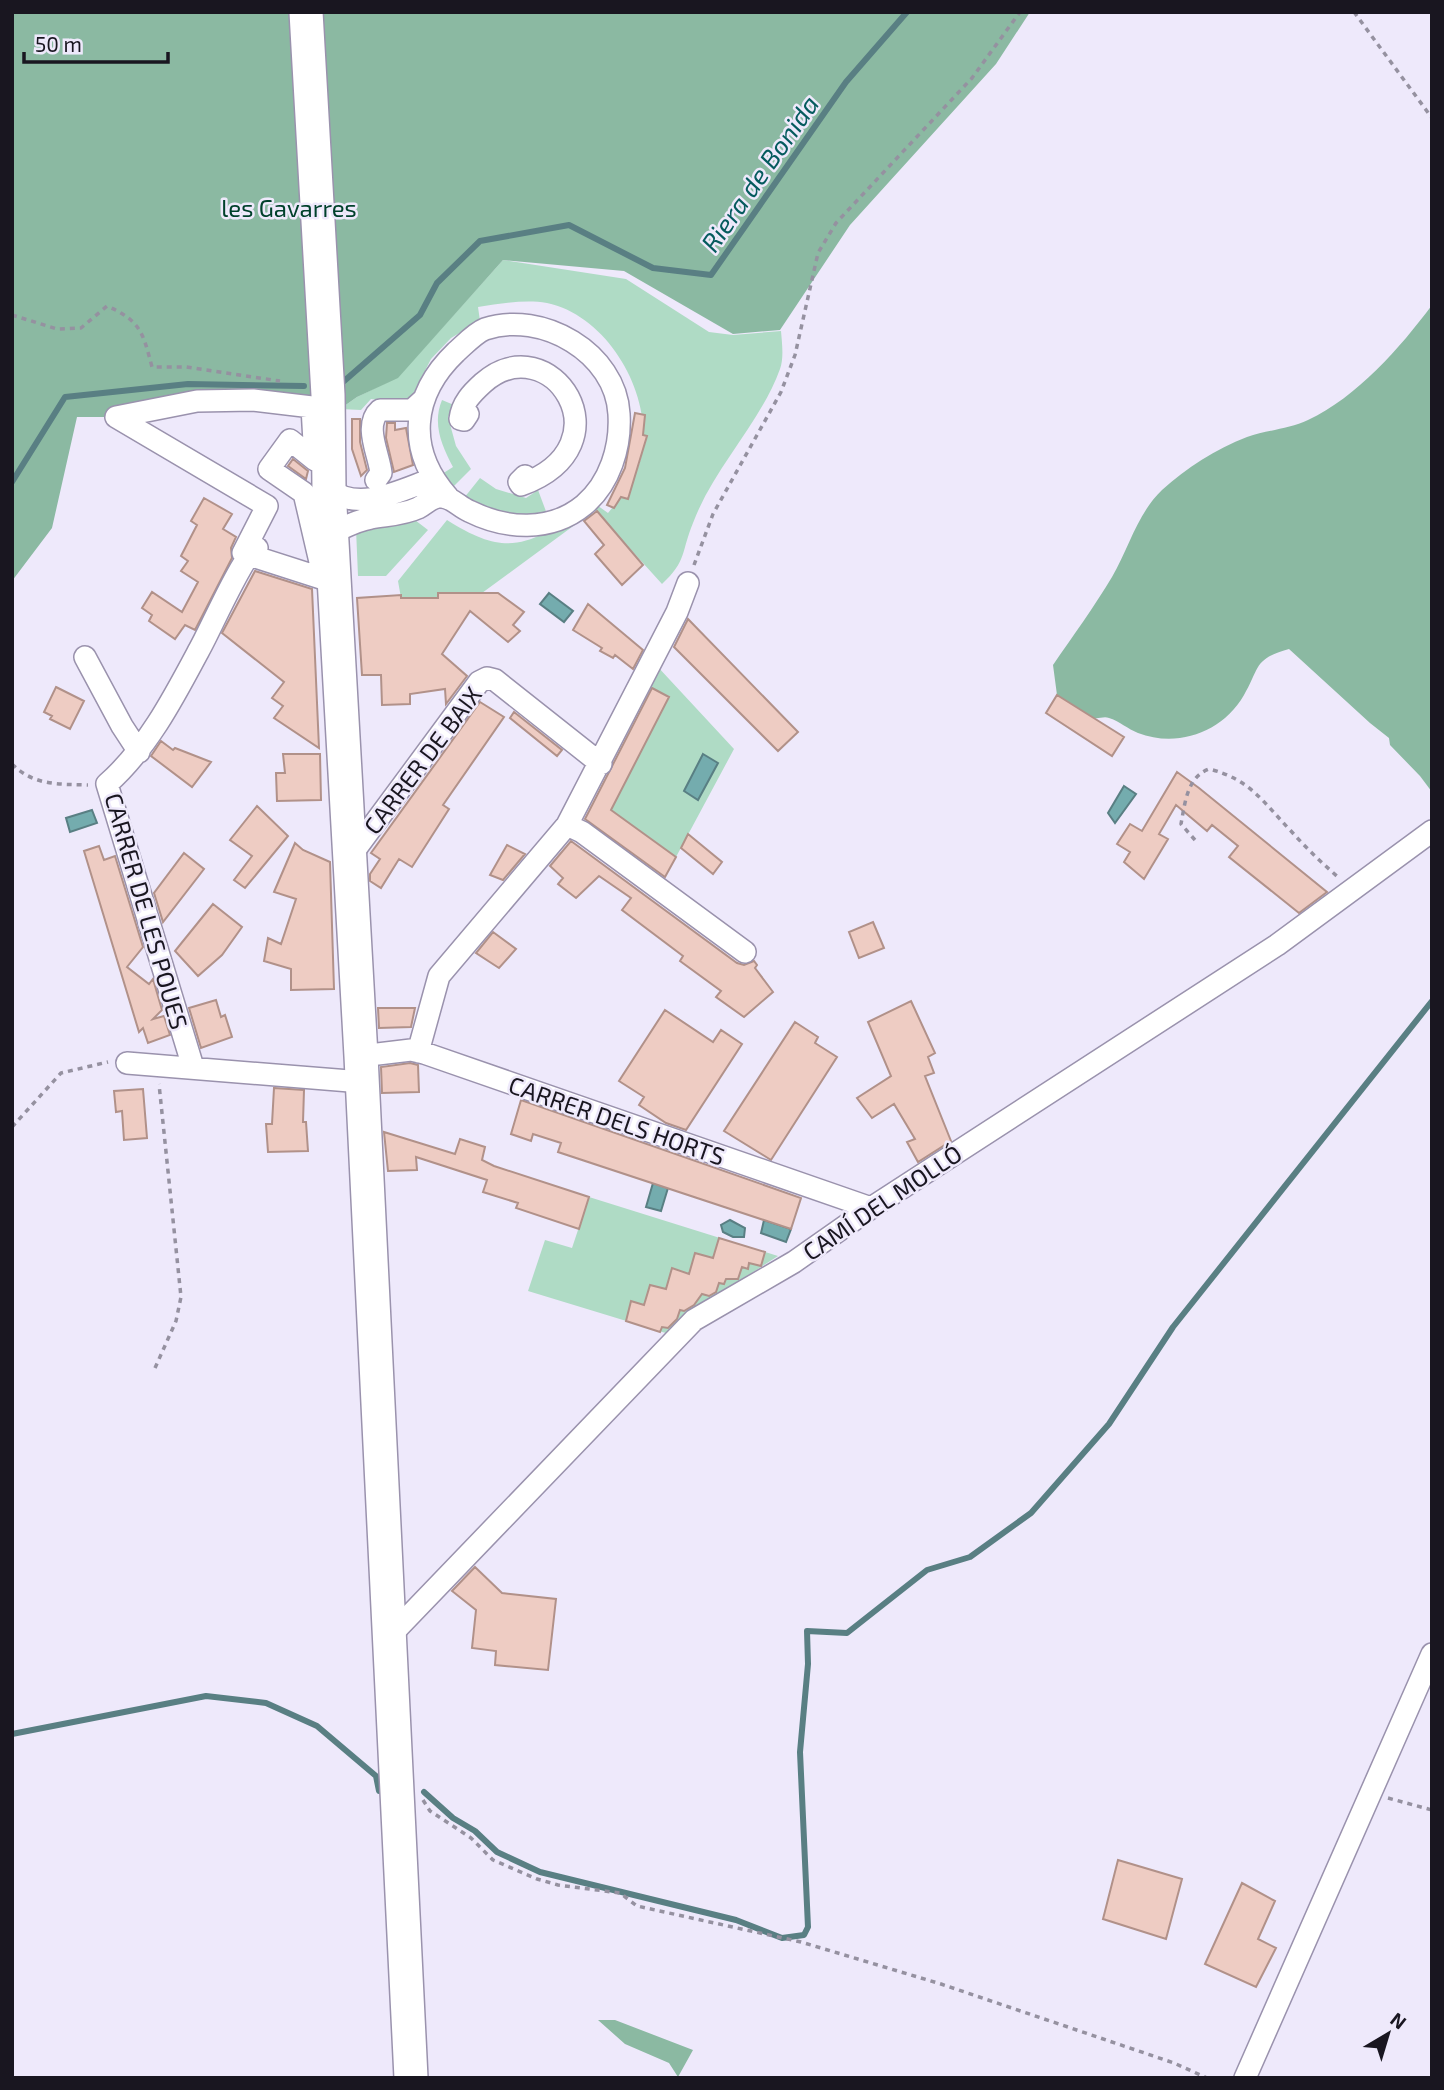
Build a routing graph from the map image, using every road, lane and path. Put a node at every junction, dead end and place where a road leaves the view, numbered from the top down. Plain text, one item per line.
1 (306, 12) edge
2 (1020, 12) edge
3 (1354, 12) edge
4 (1432, 118) edge
5 (12, 315) edge
6 (280, 381) dead end
7 (423, 401) junction
8 (468, 414) dead end
9 (525, 476) dead end
10 (432, 479) junction
11 (376, 480) dead end
12 (329, 489) junction
13 (448, 497) junction
14 (332, 533) junction
15 (250, 555) junction
16 (329, 577) junction
17 (688, 583) joint
18 (85, 657) dead end
19 (139, 752) junction
20 (12, 764) edge
21 (601, 764) junction
22 (107, 784) junction
23 (566, 825) junction
24 (1432, 831) edge
25 (1195, 840) dead end
26 (349, 859) junction
27 (1353, 891) junction
28 (745, 952) dead end
29 (418, 1052) junction
30 (127, 1063) joint
31 (157, 1065) junction
32 (193, 1067) junction
33 (361, 1069) junction
34 (12, 1127) edge
35 (871, 1208) junction
36 (155, 1368) dead end
37 (388, 1638) junction
38 (1432, 1654) edge
39 (420, 1796) dead end
40 (1366, 1804) junction
41 (1432, 1810) edge
42 (411, 2078) edge
43 (1207, 2078) edge
44 (1245, 2078) edge

1 - 12 main road
2 - 17 path
3 - 4 path
5 - 6 path
7 - 10 street
7 - 11 street
7 - 13 street
8 - 9 street
10 - 12 street
10 - 13 street
12 - 14 main road
13 - 14 street
14 - 16 main road
15 - 16 street
15 - 16 street, CARRER DE LES POUES
15 - 19 street, CARRER DE LES POUES
16 - 26 main road
17 - 21 street
18 - 19 street
19 - 22 street, CARRER DE LES POUES
20 - 22 path
21 - 23 street
21 - 26 street, CARRER DE BAIX
22 - 32 street, CARRER DE LES POUES
23 - 28 street
23 - 29 street
24 - 27 street, CAMÍ DEL MOLLÓ
25 - 27 path
26 - 33 main road
27 - 35 street, CAMÍ DEL MOLLÓ
29 - 33 street, CARRER DELS HORTS
29 - 35 street, CARRER DELS HORTS
30 - 31 street, CARRER DELS HORTS
30 - 34 path
31 - 32 street, CARRER DELS HORTS
31 - 36 path
32 - 33 street, CARRER DELS HORTS
33 - 37 main road
35 - 37 street, CAMÍ DEL MOLLÓ
37 - 42 main road
38 - 40 street
39 - 43 path
40 - 41 path
40 - 44 street

